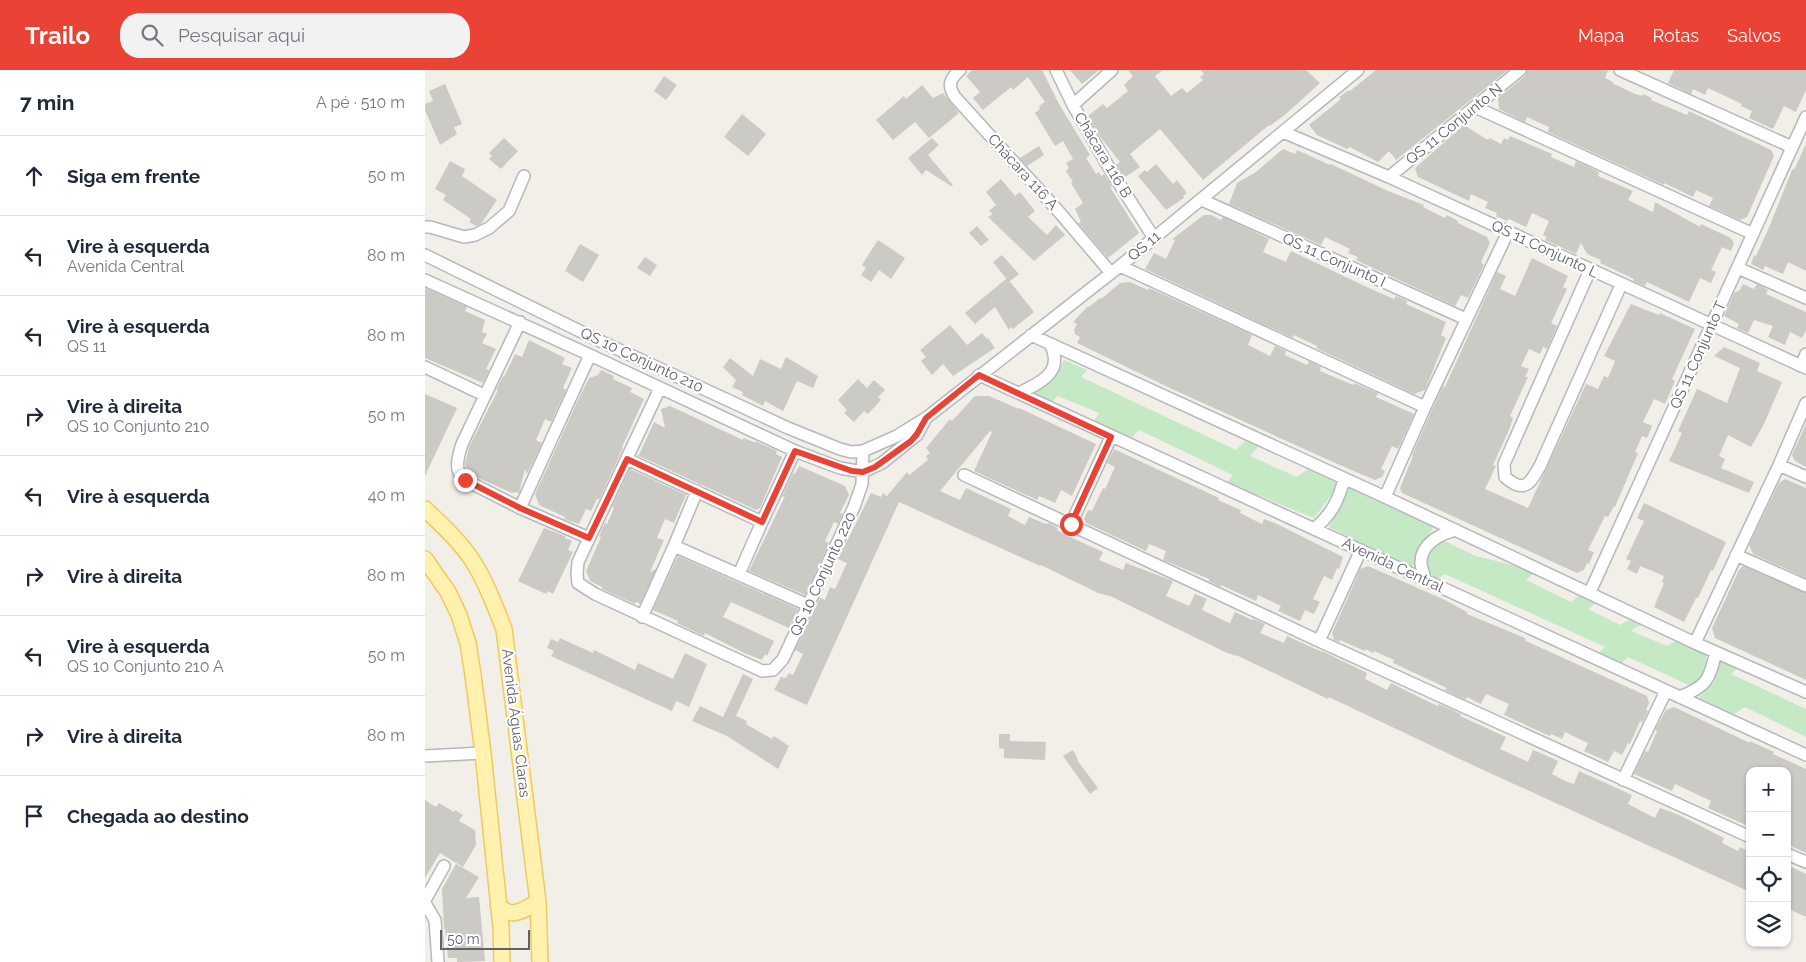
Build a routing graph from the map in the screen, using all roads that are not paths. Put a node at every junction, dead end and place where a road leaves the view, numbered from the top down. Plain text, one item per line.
1 (959, 70) edge
2 (1056, 70) edge
3 (1112, 70) edge
4 (1358, 70) edge
5 (1519, 70) edge
6 (1621, 70) edge
7 (1073, 105) junction
8 (1475, 108) junction
9 (1806, 117) edge
10 (1283, 132) junction
11 (1792, 147) junction
12 (525, 176) dead end
13 (1389, 177) junction
14 (1202, 200) junction
15 (425, 227) edge
16 (1508, 232) junction
17 (1753, 234) junction
18 (1153, 238) junction
19 (425, 254) edge
20 (1121, 266) junction
21 (1738, 268) junction
22 (1590, 270) junction
23 (1111, 273) junction
24 (425, 280) edge
25 (1621, 284) junction
26 (1806, 298) edge
27 (1466, 320) junction
28 (520, 322) junction
29 (1712, 325) junction
30 (1031, 335) junction
31 (1050, 344) junction
32 (1806, 354) edge
33 (590, 355) junction
34 (425, 367) edge
35 (1803, 367) edge
36 (979, 375) junction
37 (660, 388) junction
38 (1019, 393) junction
39 (485, 395) junction
40 (1806, 403) edge
41 (1425, 407) junction
42 (926, 418) junction
43 (1111, 437) junction
44 (795, 451) junction
45 (863, 451) junction
46 (627, 459) junction
47 (1779, 465) junction
48 (863, 472) junction
49 (964, 475) dead end
50 (1806, 478) edge
51 (1344, 479) junction
52 (697, 491) junction
53 (1385, 497) junction
54 (520, 508) junction
55 (425, 509) edge
56 (762, 522) junction
57 (1071, 524) junction
58 (1314, 529) junction
59 (1456, 530) junction
60 (589, 538) junction
61 (674, 546) junction
62 (1361, 550) junction
63 (1736, 555) junction
64 (425, 559) edge
65 (739, 574) junction
66 (1425, 580) junction
67 (1806, 586) edge
68 (1590, 592) junction
69 (808, 606) junction
70 (642, 617) junction
71 (1319, 640) junction
72 (1695, 643) junction
73 (1715, 652) junction
74 (1665, 691) junction
75 (1806, 692) edge
76 (1679, 697) junction
77 (483, 753) junction
78 (1806, 755) edge
79 (425, 756) edge
80 (1623, 780) junction
81 (1746, 835) edge
82 (1791, 856) edge
83 (1806, 862) edge
84 (444, 866) dead end
85 (425, 901) edge
86 (538, 902) junction
87 (498, 904) junction
88 (439, 962) edge
89 (503, 962) edge
90 (540, 962) edge

1 - 23 street, Chácara 116 A
2 - 7 street, Chácara 116 B
3 - 7 street
4 - 10 street, QS 11
5 - 8 street, QS 11 Conjunto N
6 - 11 street
7 - 18 street, Chácara 116 B
8 - 13 street, QS 11 Conjunto N
8 - 17 street
9 - 11 street, QS 11 Conjunto T
10 - 13 street, QS 11 Conjunto L
10 - 14 street, QS 11
11 - 17 street, QS 11 Conjunto T
12 - 15 street
13 - 16 street, QS 11 Conjunto L
14 - 18 street, QS 11
14 - 27 street, QS 11 Conjunto I
16 - 22 street, QS 11 Conjunto L
16 - 27 street
17 - 21 street, QS 11 Conjunto T
18 - 20 street, QS 11
19 - 45 street, QS 10 Conjunto 210
20 - 23 street, QS 11
20 - 41 street
21 - 26 street
21 - 29 street, QS 11 Conjunto T
22 - 25 street, QS 11 Conjunto L
22 - 25 street
23 - 30 street, QS 11
24 - 28 street, QS 10 Conjunto 210
25 - 29 street, QS 11 Conjunto L
27 - 41 street
28 - 33 street, QS 10 Conjunto 210
28 - 39 street
29 - 35 street, QS 11 Conjunto L
29 - 68 street, QS 11 Conjunto T
30 - 31 street
30 - 36 street, QS 11
31 - 38 street
31 - 51 street
32 - 35 street
33 - 37 street, QS 10 Conjunto 210
33 - 54 street
34 - 39 street
36 - 38 street, Avenida Central
36 - 42 street, QS 11
37 - 44 street, QS 10 Conjunto 210
37 - 46 street
38 - 43 street, Avenida Central
39 - 54 street
40 - 47 street
41 - 53 street
42 - 45 street, QS 11
42 - 48 street, QS 11
43 - 57 street
43 - 58 street, Avenida Central
44 - 48 street, QS 10 Conjunto 210
44 - 56 street
45 - 48 street, QS 10 Conjunto 220
46 - 52 street
46 - 60 street
47 - 50 street
47 - 63 street
48 - 69 street, QS 10 Conjunto 220
49 - 57 street
51 - 53 street
51 - 58 street
52 - 56 street
52 - 61 street
53 - 59 street
54 - 60 street
55 - 86 main road, Avenida Águas Claras
56 - 65 street
57 - 71 street
58 - 62 street, Avenida Central
59 - 66 street
59 - 68 street
60 - 70 street
61 - 65 street
61 - 70 street
62 - 66 street, Avenida Central
62 - 71 street
63 - 67 street
63 - 72 street
64 - 77 main road
65 - 69 street
66 - 74 street, Avenida Central
68 - 72 street
69 - 70 street, QS 10 Conjunto 220
71 - 80 street
72 - 73 street
73 - 75 street
73 - 76 street
74 - 76 street, Avenida Central
74 - 80 street
76 - 78 street, Avenida Central
77 - 79 street
77 - 87 main road
80 - 81 street
82 - 83 street
84 - 85 street
85 - 88 street
86 - 87 main road
86 - 90 main road, Avenida Águas Claras
87 - 89 main road

